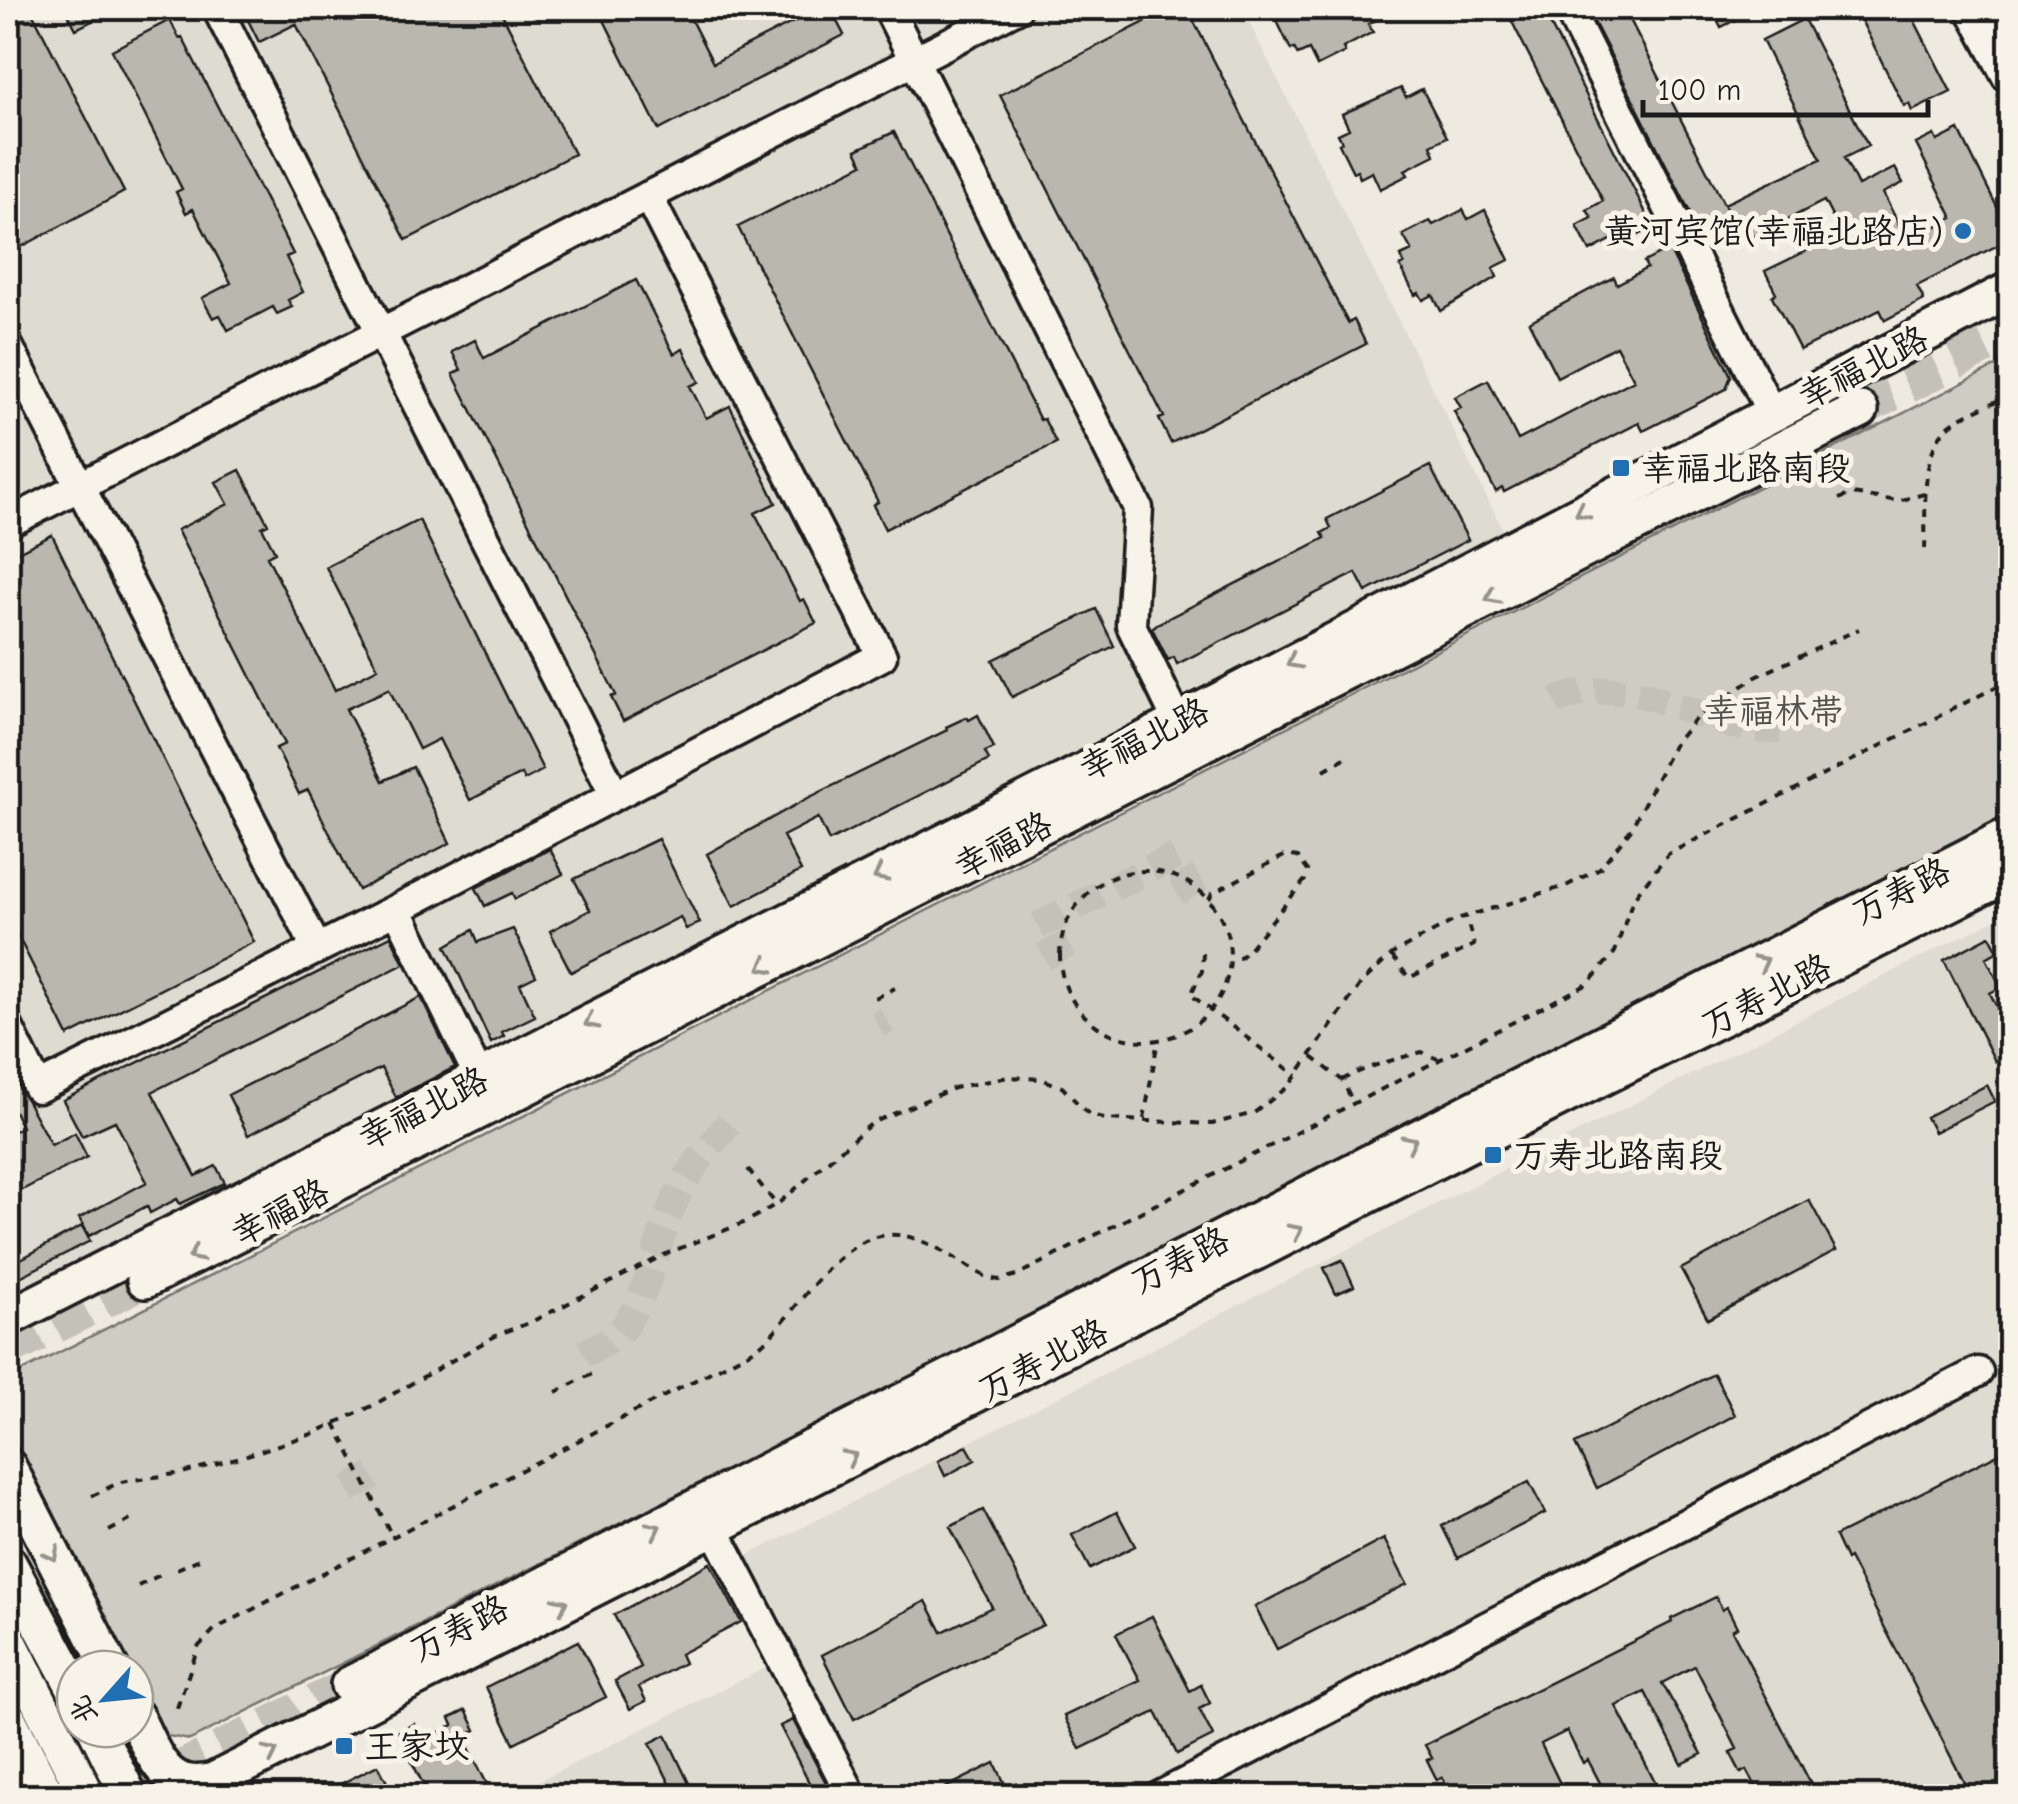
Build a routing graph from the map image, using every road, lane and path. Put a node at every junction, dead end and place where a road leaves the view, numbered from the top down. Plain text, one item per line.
1 (217, 8) edge
2 (888, 8) edge
3 (1018, 8) edge
4 (1568, 8) edge
5 (1974, 8) edge
6 (914, 60) junction
7 (2010, 75) edge
8 (648, 196) junction
9 (2010, 291) edge
10 (381, 332) junction
11 (8, 346) edge
12 (2010, 395) edge
13 (1860, 410) tunnel mouth
14 (1772, 414) junction
15 (80, 486) junction
16 (1928, 493) junction
17 (1839, 499) dead end
18 (8, 523) edge
19 (1925, 549) dead end
20 (1859, 629) dead end
21 (2010, 680) edge
22 (1178, 722) junction
23 (1350, 756) dead end
24 (1324, 770) dead end
25 (614, 796) junction
26 (2010, 834) edge
27 (2010, 874) edge
28 (1209, 899) junction
29 (397, 909) junction
30 (1466, 916) junction
31 (318, 949) junction
32 (1203, 953) dead end
33 (1392, 956) junction
34 (1230, 960) junction
35 (895, 988) dead end
36 (875, 998) dead end
37 (1210, 1012) junction
38 (8, 1027) edge
39 (1158, 1040) junction
40 (1311, 1056) junction
41 (1440, 1060) junction
42 (1297, 1076) junction
43 (480, 1078) junction
44 (1342, 1080) junction
45 (1354, 1104) junction
46 (1144, 1119) junction
47 (748, 1169) dead end
48 (776, 1204) junction
49 (145, 1280) tunnel mouth
50 (8, 1318) edge
51 (596, 1372) dead end
52 (1978, 1372) dead end
53 (556, 1392) dead end
54 (335, 1423) junction
55 (8, 1467) edge
56 (92, 1496) dead end
57 (136, 1516) dead end
58 (713, 1526) junction
59 (109, 1530) dead end
60 (393, 1538) junction
61 (206, 1556) dead end
62 (8, 1563) edge
63 (177, 1569) dead end
64 (164, 1573) dead end
65 (138, 1586) dead end
66 (8, 1640) edge
67 (101, 1649) edge
68 (55, 1651) edge
69 (349, 1685) tunnel mouth
70 (177, 1708) dead end
71 (8, 1719) edge
72 (106, 1749) edge
73 (153, 1749) edge
74 (222, 1778) junction
75 (47, 1796) edge
76 (87, 1796) edge
77 (129, 1796) edge
78 (184, 1796) edge
79 (852, 1796) edge
80 (1160, 1796) edge

1 - 10 street
2 - 6 street
3 - 6 street
4 - 14 street
5 - 7 main road
6 - 8 street
6 - 22 street
8 - 10 street
8 - 25 street
9 - 14 main road, 幸福北路
10 - 15 street
10 - 25 street
11 - 15 street
12 - 16 path
13 -> 49 main road, 幸福路
14 -> 22 main road, 幸福北路
15 - 18 street
15 - 31 street
16 - 17 path
16 - 19 path
20 - 30 path
21 - 41 path
22 -> 43 main road, 幸福北路
23 - 24 path
25 - 29 street
69 -> 26 main road, 万寿路
58 -> 27 main road, 万寿北路
28 - 34 path
28 - 34 path
28 - 39 path
29 - 31 street
29 - 43 street
30 - 33 path
30 - 33 path
31 - 38 street
32 - 37 path
33 - 40 path
34 - 37 path
35 - 36 path
37 - 39 path
37 - 42 path
39 - 46 path
40 - 42 path
40 - 44 path
41 - 44 path
41 - 45 path
42 - 46 path
43 - 50 main road, 幸福北路
44 - 45 path
45 - 60 path
46 - 48 path
47 - 48 path
48 - 54 path
51 - 53 path
52 - 80 street
54 - 56 path
54 - 60 path
55 -> 67 main road
57 - 59 path
74 -> 58 main road, 万寿北路
58 - 79 street
60 - 70 path
61 - 63 path
62 - 68 main road
64 - 65 path
66 - 76 main road
71 - 75 main road
72 - 77 main road
73 - 74 main road
74 - 78 main road, 万寿北路

